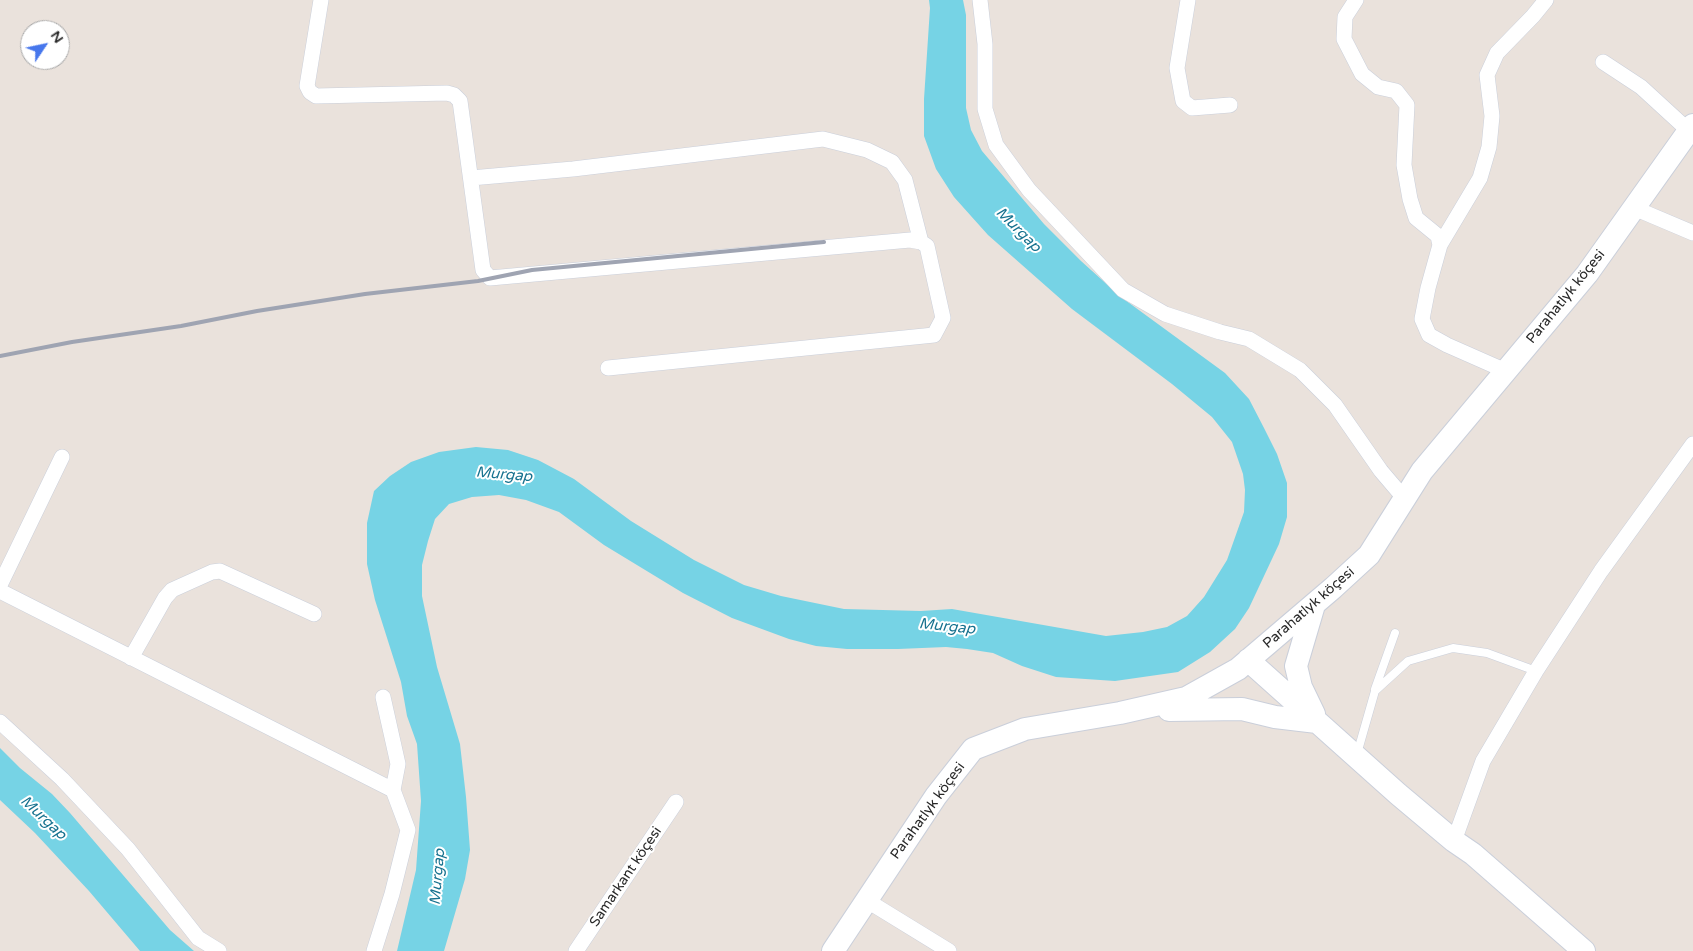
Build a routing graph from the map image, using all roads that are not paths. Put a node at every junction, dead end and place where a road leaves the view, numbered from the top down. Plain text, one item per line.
1 (321, 0) edge
2 (1188, 0) edge
3 (1356, 0) edge
4 (1546, 0) edge
5 (981, 1) edge
6 (1603, 62) dead end
7 (1230, 105) dead end
8 (1691, 128) edge
9 (471, 178) junction
10 (1634, 208) junction
11 (1693, 233) edge
12 (921, 242) junction
13 (1440, 244) junction
14 (608, 368) dead end
15 (1506, 371) junction
16 (1693, 444) edge
17 (62, 457) dead end
18 (1404, 498) junction
19 (0, 585) edge
20 (0, 591) edge
21 (1314, 604) junction
22 (314, 614) dead end
23 (1395, 633) dead end
24 (131, 658) junction
25 (1248, 660) junction
26 (1536, 670) junction
27 (1375, 691) junction
28 (383, 697) dead end
29 (1128, 711) junction
30 (0, 722) edge
31 (1317, 722) junction
32 (1356, 757) junction
33 (393, 790) junction
34 (676, 802) dead end
35 (1454, 841) junction
36 (866, 900) junction
37 (219, 951) edge
38 (374, 951) edge
39 (576, 951) edge
40 (832, 951) edge
41 (949, 951) edge
42 (1584, 951) edge

1 - 9 street
2 - 7 street
3 - 13 street
4 - 13 street
5 - 18 street
6 - 8 street
8 - 10 main road, Parahatlyk köçesi
9 - 12 street
9 - 12 street
10 - 11 street
10 - 15 main road, Parahatlyk köçesi
12 - 14 street
13 - 15 street
15 - 18 main road, Parahatlyk köçesi
16 - 26 street
17 - 19 street
18 - 21 main road, Parahatlyk köçesi
20 - 24 street
21 - 25 main road, Parahatlyk köçesi
21 - 31 main road
22 - 24 street
23 - 27 lane
24 - 33 street
25 - 29 main road, Parahatlyk köçesi
25 - 31 main road
26 - 27 lane
26 - 35 street
27 - 32 lane
28 - 33 street
29 - 31 main road
29 - 36 main road, Parahatlyk köçesi
30 - 37 street
31 - 32 main road
32 - 35 main road
33 - 38 street
34 - 39 street, Samarkant köçesi
35 - 42 main road
36 - 40 main road, Parahatlyk köçesi
36 - 41 street

